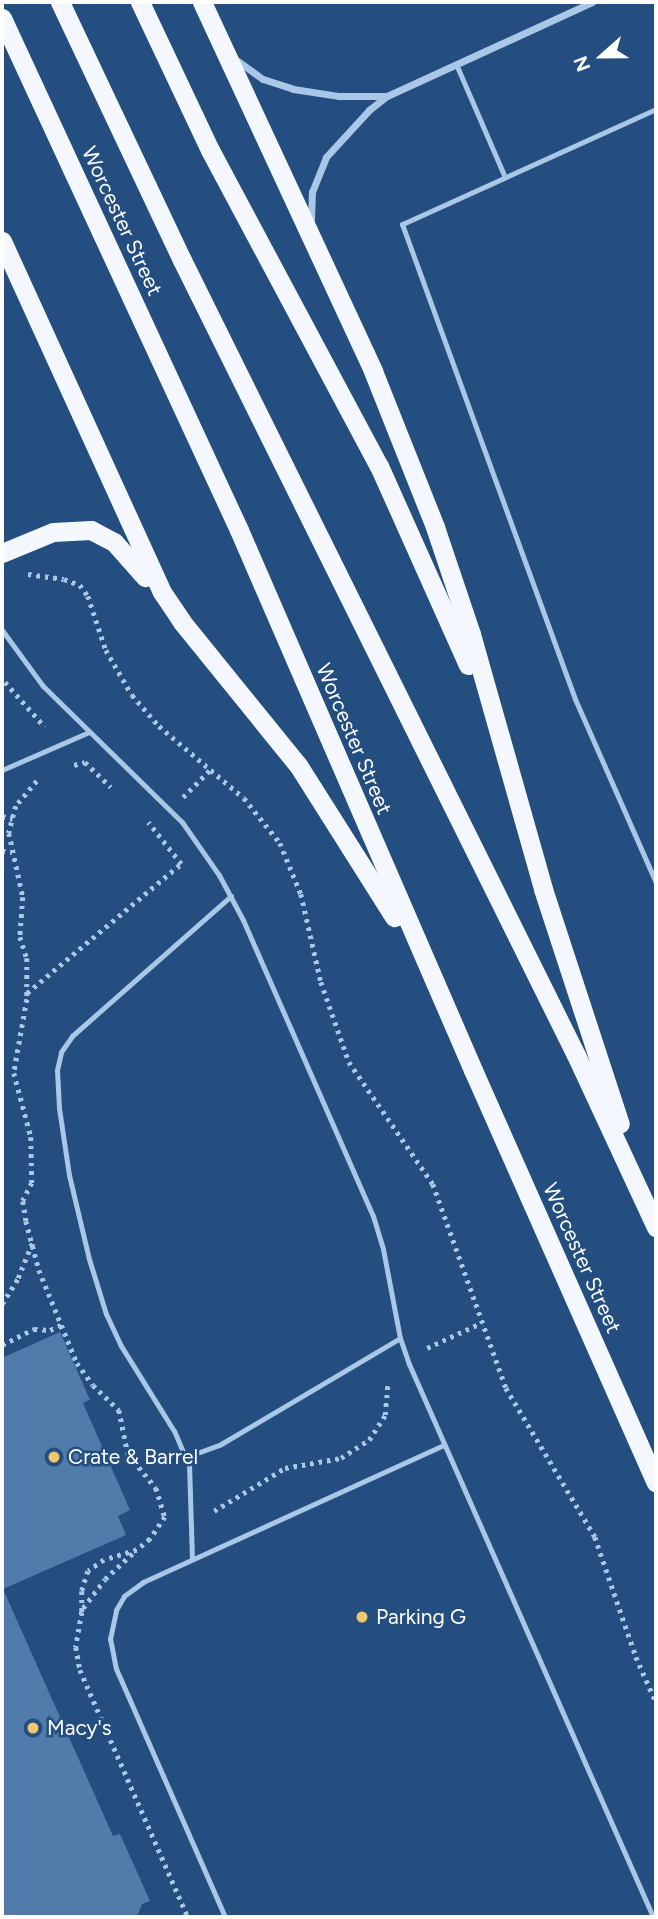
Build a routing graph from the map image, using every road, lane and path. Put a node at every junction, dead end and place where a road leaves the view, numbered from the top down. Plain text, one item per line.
1 (60, 2) edge
2 (140, 2) edge
3 (202, 2) edge
4 (592, 2) edge
5 (2, 18) edge
6 (223, 49) junction
7 (456, 64) junction
8 (387, 96) junction
9 (656, 109) edge
10 (505, 177) junction
11 (2, 241) edge
12 (317, 251) junction
13 (2, 553) edge
14 (22, 569) dead end
15 (182, 622) junction
16 (2, 631) edge
17 (5, 682) dead end
18 (45, 727) dead end
19 (89, 732) junction
20 (85, 762) dead end
21 (2, 771) edge
22 (511, 773) junction
23 (115, 790) dead end
24 (2, 816) edge
25 (144, 818) dead end
26 (13, 819) dead end
27 (2, 851) edge
28 (12, 852) dead end
29 (656, 883) edge
30 (231, 896) junction
31 (27, 993) dead end
32 (473, 1070) junction
33 (654, 1220) edge
34 (32, 1243) dead end
35 (2, 1304) edge
36 (481, 1323) junction
37 (61, 1325) dead end
38 (400, 1338) junction
39 (2, 1345) edge
40 (427, 1348) dead end
41 (388, 1383) dead end
42 (444, 1445) junction
43 (186, 1457) junction
44 (656, 1482) edge
45 (214, 1511) dead end
46 (192, 1559) junction
47 (656, 1702) edge
48 (225, 1917) edge
49 (653, 1917) edge

1 - 33 highway, Worcester Street
2 - 22 highway
3 - 6 highway
4 - 7 street
5 - 32 highway, Worcester Street
6 - 8 street
6 - 12 highway
7 - 8 street
7 - 10 lane
8 - 12 street
9 - 10 lane
10 - 29 lane
11 - 15 highway
12 - 22 highway
13 - 15 highway
14 - 36 path
15 - 32 highway
16 - 19 lane
17 - 18 path
19 - 21 lane
19 - 30 lane
20 - 23 path
22 - 33 highway
24 - 26 path
25 - 31 path
27 - 28 path
30 - 38 lane
30 - 43 lane
32 - 44 highway, Worcester Street
34 - 35 path
36 - 40 path
36 - 47 path
37 - 39 path
38 - 42 lane
38 - 43 lane
41 - 45 path
42 - 46 lane
42 - 49 lane
43 - 46 lane
46 - 48 lane

